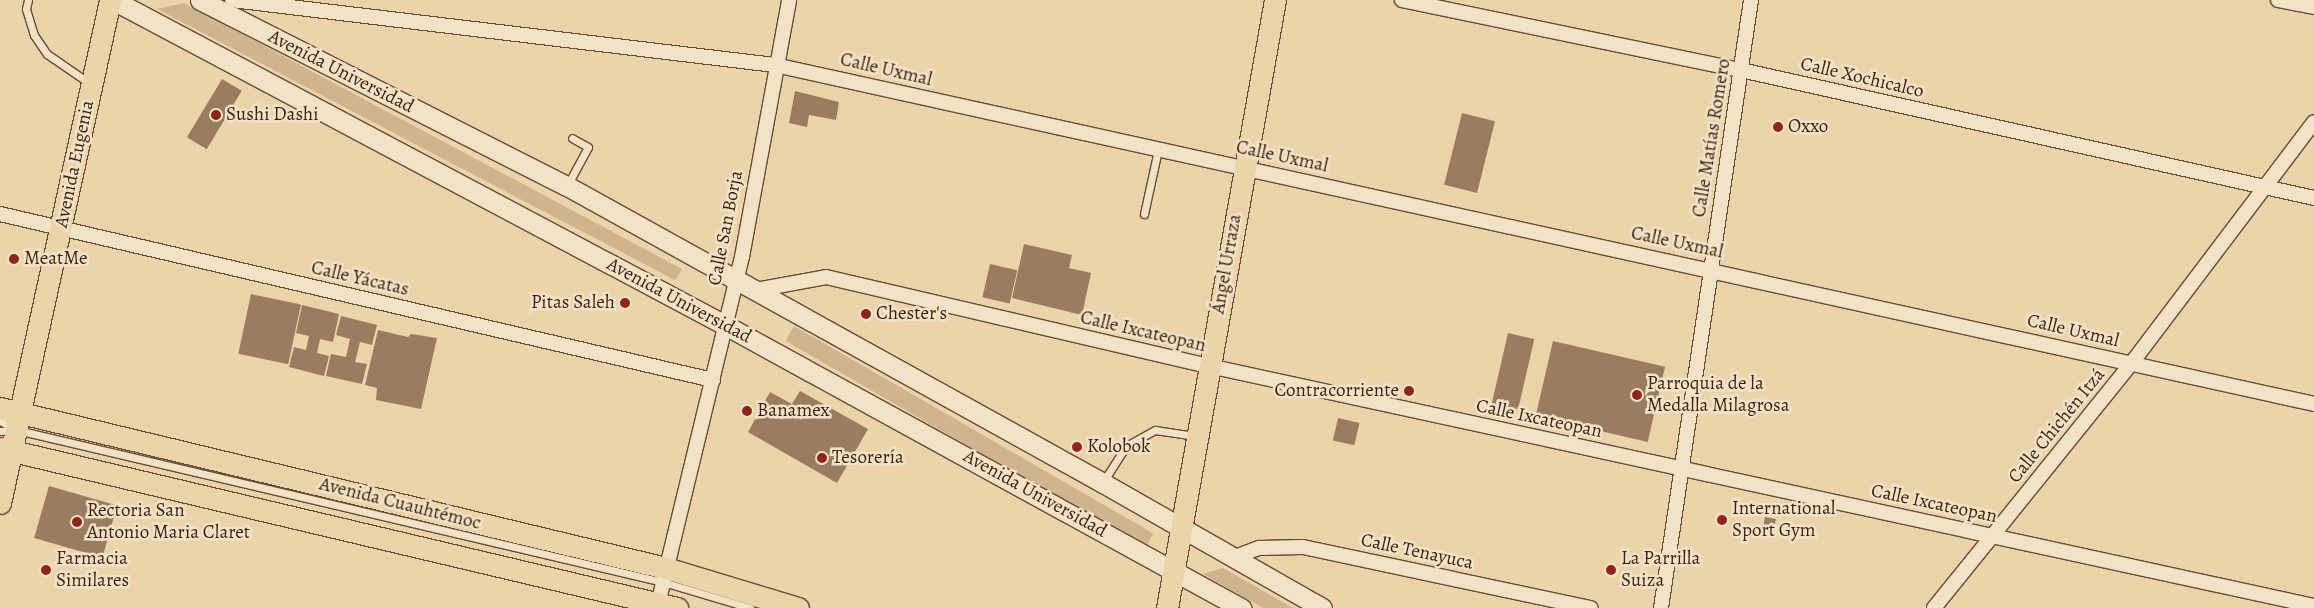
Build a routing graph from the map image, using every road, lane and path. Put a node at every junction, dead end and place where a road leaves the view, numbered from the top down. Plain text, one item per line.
1 (28, 0) edge
2 (112, 0) edge
3 (200, 0) edge
4 (232, 0) edge
5 (788, 0) edge
6 (1275, 0) edge
7 (1402, 0) edge
8 (1751, 0) edge
9 (2278, 0) edge
10 (2314, 7) edge
11 (775, 64) junction
12 (1741, 70) junction
13 (91, 85) junction
14 (2314, 122) edge
15 (572, 138) dead end
16 (1158, 150) junction
17 (1244, 168) junction
18 (567, 186) junction
19 (2262, 188) junction
20 (2314, 198) edge
21 (0, 214) edge
22 (1144, 214) dead end
23 (61, 228) junction
24 (1711, 270) junction
25 (736, 280) junction
26 (756, 290) junction
27 (726, 325) junction
28 (2131, 364) junction
29 (1210, 366) junction
30 (712, 380) junction
31 (2314, 404) edge
32 (7, 420) edge
33 (1199, 436) junction
34 (6, 449) edge
35 (1682, 469) junction
36 (1103, 483) junction
37 (0, 503) edge
38 (1183, 528) junction
39 (1993, 536) junction
40 (1235, 557) junction
41 (1175, 570) junction
42 (665, 594) edge
43 (2314, 606) edge
44 (750, 608) edge
45 (798, 608) edge
46 (1167, 608) edge
47 (1241, 608) edge
48 (1322, 608) edge
49 (1591, 608) edge
50 (1661, 608) edge
51 (1934, 608) edge

1 - 13 lane
2 - 13 main road, Avenida Eugenia
2 - 27 main road, Avenida Universidad
3 - 18 main road, Avenida Universidad
4 - 11 street, Calle Uxmal
5 - 11 street, Calle San Borja
6 - 17 main road, Ángel Urraza
7 - 12 street, Calle Xochicalco
8 - 12 street, Calle Matías Romero
9 - 10 street
11 - 16 street, Calle Uxmal
11 - 25 street, Calle San Borja
12 - 19 street, Calle Xochicalco
12 - 24 street, Calle Matías Romero
13 - 23 main road, Avenida Eugenia
14 - 19 street, Calle Chichén Itzá
15 - 18 lane
16 - 17 street, Calle Uxmal
16 - 22 lane
17 - 24 street, Calle Uxmal
17 - 29 main road, Ángel Urraza
18 - 25 main road, Avenida Universidad
19 - 20 street, Calle Xochicalco
19 - 28 street, Calle Chichén Itzá
21 - 23 street, Calle Yácatas
23 - 30 street, Calle Yácatas
23 - 32 main road, Avenida Eugenia
24 - 28 street, Calle Uxmal
24 - 35 street, Calle Matías Romero
25 - 26 main road, Avenida Universidad
25 - 27 street, Calle San Borja
26 - 29 street, Calle Ixcateopan
26 - 36 main road, Avenida Universidad
27 - 30 street, Calle San Borja
27 - 41 main road, Avenida Universidad
28 - 31 street, Calle Uxmal
28 - 39 street, Calle Chichén Itzá
29 - 33 main road, Ángel Urraza
29 - 35 street, Calle Ixcateopan
30 - 42 street, Calle San Borja
32 - 34 main road, Avenida Eugenia
32 - 42 main road, Avenida Cuauhtémoc
33 - 36 lane
33 - 38 main road, Ángel Urraza
34 - 37 main road, Avenida Eugenia
34 - 42 main road, Avenida Cuauhtémoc
35 - 39 street, Calle Ixcateopan
35 - 50 street, Calle Matías Romero
36 - 38 main road, Avenida Universidad
38 - 40 main road, Avenida Universidad
38 - 41 main road, Ángel Urraza
39 - 43 street, Calle Ixcateopan
39 - 51 street, Calle Chichén Itzá
40 - 48 main road, Avenida Universidad
40 - 49 street, Calle Tenayuca
41 - 46 main road
41 - 47 main road, Avenida Universidad
42 - 44 lane
42 - 45 main road, Avenida Cuauhtémoc

